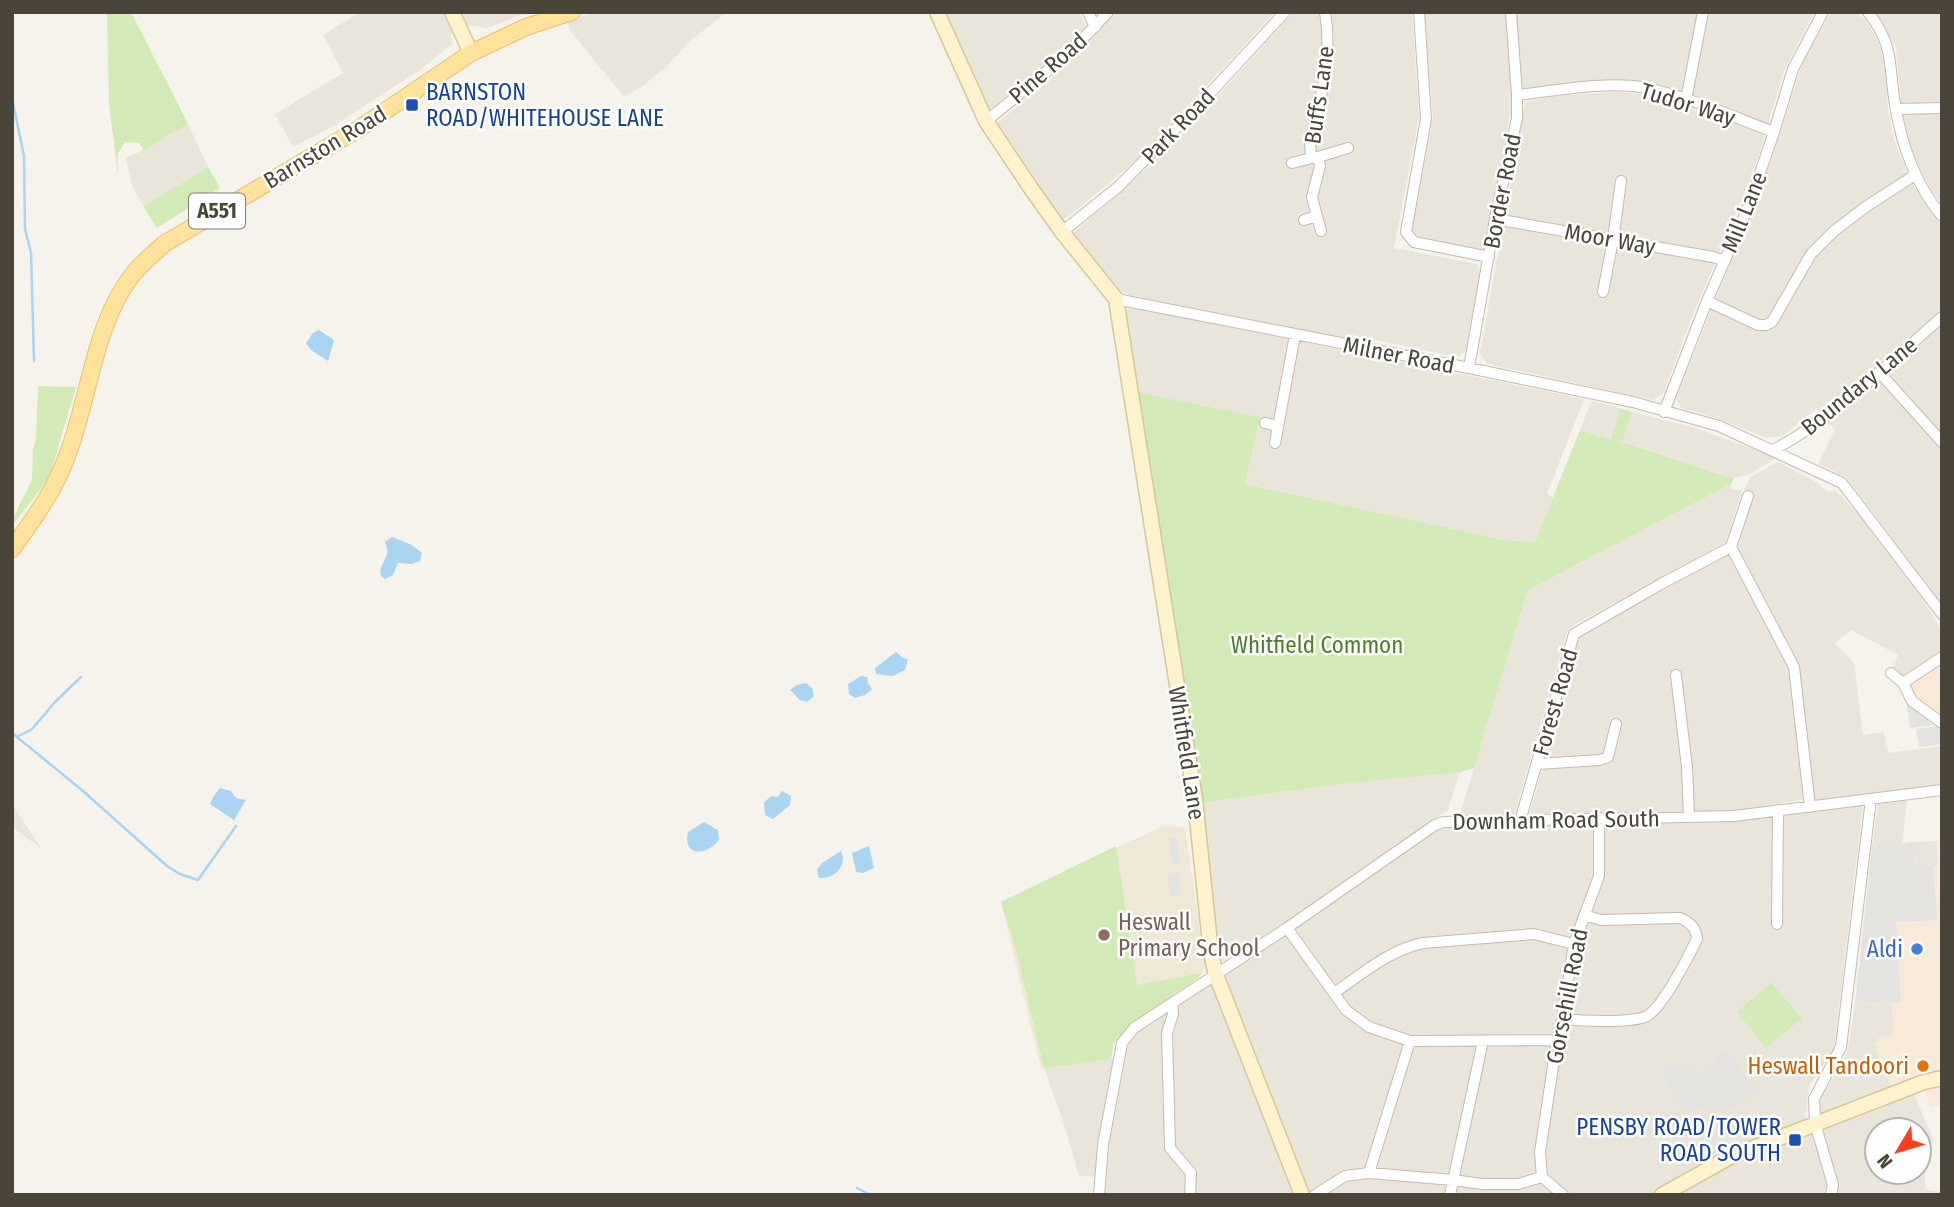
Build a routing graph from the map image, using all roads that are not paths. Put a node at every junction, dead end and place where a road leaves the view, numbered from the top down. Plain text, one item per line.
1 (452, 12) edge
2 (572, 12) edge
3 (937, 12) edge
4 (1088, 12) edge
5 (1108, 12) edge
6 (1285, 12) edge
7 (1325, 12) edge
8 (1419, 12) edge
9 (1511, 12) edge
10 (1703, 12) edge
11 (1823, 12) edge
12 (1868, 12) edge
13 (1095, 27) junction
14 (471, 53) junction
15 (1517, 95) junction
16 (1686, 100) junction
17 (1942, 108) edge
18 (1897, 109) junction
19 (986, 121) junction
20 (1774, 132) junction
21 (1348, 148) dead end
22 (1314, 158) junction
23 (1292, 163) dead end
24 (1915, 175) junction
25 (1621, 181) dead end
26 (1317, 216) junction
27 (1942, 216) edge
28 (1495, 219) junction
29 (1304, 220) dead end
30 (1321, 231) dead end
31 (1062, 232) junction
32 (1613, 240) junction
33 (1489, 257) junction
34 (1725, 261) junction
35 (1603, 292) dead end
36 (1116, 299) junction
37 (1707, 302) junction
38 (1942, 317) edge
39 (1296, 335) junction
40 (1469, 368) junction
41 (1878, 372) junction
42 (1664, 412) junction
43 (1265, 423) dead end
44 (1278, 426) junction
45 (1942, 442) edge
46 (1275, 443) dead end
47 (1773, 450) junction
48 (1748, 496) dead end
49 (1731, 547) junction
50 (12, 549) edge
51 (1942, 614) edge
52 (1942, 657) edge
53 (1891, 673) dead end
54 (1676, 676) dead end
55 (1903, 683) junction
56 (1942, 723) edge
57 (1616, 724) dead end
58 (1537, 764) junction
59 (1942, 790) edge
60 (1871, 799) junction
61 (1810, 807) junction
62 (1778, 810) junction
63 (1689, 817) junction
64 (1599, 818) junction
65 (1520, 821) junction
66 (1584, 915) junction
67 (1777, 923) dead end
68 (1287, 928) junction
69 (1574, 944) junction
70 (1216, 975) junction
71 (1334, 993) junction
72 (1172, 1004) junction
73 (1562, 1019) junction
74 (1557, 1040) junction
75 (1410, 1041) junction
76 (1483, 1041) junction
77 (1942, 1077) edge
78 (1815, 1123) junction
79 (1369, 1173) junction
80 (1542, 1177) junction
81 (1453, 1180) junction
82 (1099, 1195) edge
83 (1190, 1195) edge
84 (1302, 1195) edge
85 (1315, 1195) edge
86 (1450, 1195) edge
87 (1563, 1195) edge
88 (1662, 1195) edge
89 (1831, 1195) edge

1 - 14 street
2 - 14 main road, Barnston Road / A551
3 - 19 street
4 - 13 street
5 - 13 street, Pine Road
6 - 31 street, Park Road
7 - 22 street, Buffs Lane
8 - 33 street
9 - 15 street, Border Road
10 - 16 street
11 - 20 street, Mill Lane
12 - 18 street
13 - 19 street, Pine Road
14 - 50 main road, Barnston Road / A551
15 - 16 street, Tudor Way
15 - 28 street, Border Road
16 - 20 street, Tudor Way
17 - 18 street
18 - 24 street
19 - 31 street
20 - 34 street, Mill Lane
21 - 22 street
22 - 23 street, Buffs Lane
22 - 26 street
24 - 27 street
24 - 37 street
25 - 32 street
26 - 29 street
26 - 30 street
28 - 32 street, Moor Way
28 - 33 street, Border Road
31 - 36 street
32 - 34 street, Moor Way
32 - 35 street
33 - 40 street, Border Road
34 - 37 street, Mill Lane
36 - 39 street, Milner Road
36 - 70 street, Whitfield Lane
37 - 42 street, Mill Lane
38 - 41 street, Boundary Lane
39 - 40 street, Milner Road
39 - 44 street
40 - 42 street, Milner Road
41 - 45 street
41 - 47 street, Boundary Lane
42 - 47 street, Milner Road
43 - 44 street
44 - 46 street
47 - 51 street, Milner Road
48 - 49 street
49 - 58 street, Forest Road
49 - 61 street
52 - 55 street
53 - 55 street
54 - 63 street
55 - 56 street
57 - 58 street
58 - 65 street, Forest Road
59 - 60 street, Downham Road South
60 - 61 street, Downham Road South
60 - 78 street
61 - 62 street, Downham Road South
62 - 63 street, Downham Road South
62 - 67 street
63 - 64 street, Downham Road South
64 - 65 street, Downham Road South
64 - 66 street, Gorsehill Road
65 - 68 street, Downham Road South
66 - 69 street, Gorsehill Road
66 - 73 street
68 - 70 street, Downham Road South
68 - 71 street
69 - 71 street
69 - 73 street, Gorsehill Road
70 - 72 street, Downham Road South
70 - 84 street, Whitfield Lane
71 - 75 street
72 - 82 street, Downham Road South
72 - 83 street
73 - 74 street, Gorsehill Road
74 - 76 street
74 - 80 street, Gorsehill Road
75 - 76 street
75 - 79 street
76 - 81 street
77 - 78 street
78 - 88 street
78 - 89 street
79 - 81 street
79 - 85 street
80 - 81 street
80 - 87 street
81 - 86 street

